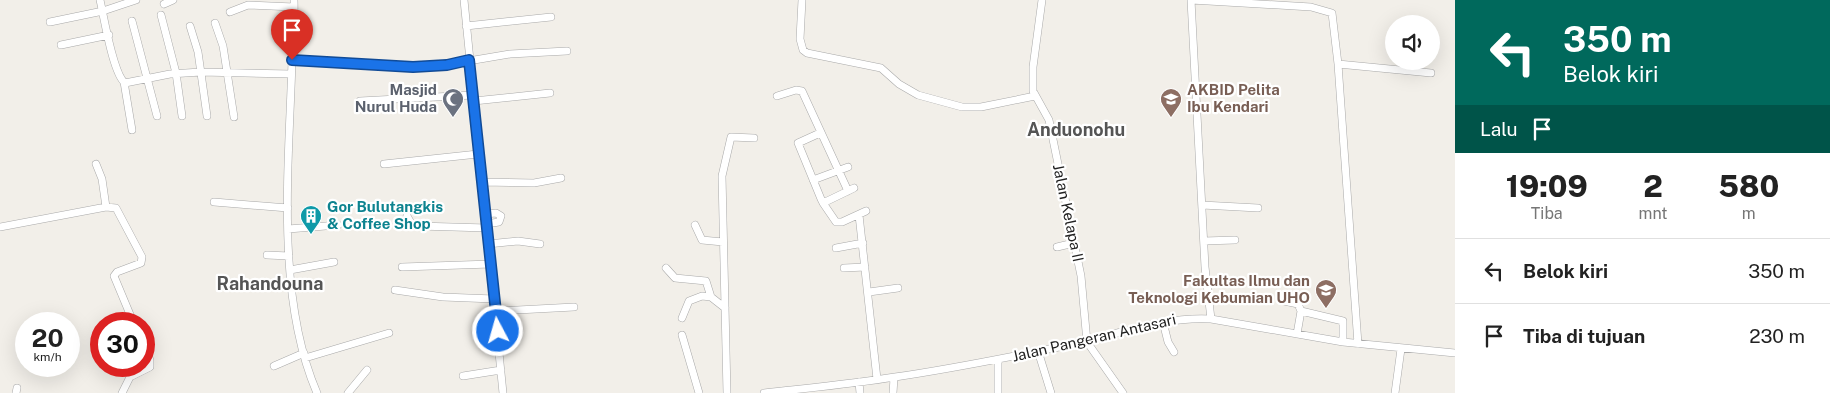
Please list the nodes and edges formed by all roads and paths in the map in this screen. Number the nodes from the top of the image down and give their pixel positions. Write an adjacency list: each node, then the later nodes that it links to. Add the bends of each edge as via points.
1 (100, 0): 10 (street)
2 (136, 0): 10 (street)
3 (173, 0): 8 (street)
4 (464, 0): 18 (street)
5 (802, 0): 34 (street, via 800,38 803,50 808,53 881,68 918,96 954,106 976,108)
6 (1042, 0): 34 (street, Jalan Kelapa II, via 1032,67)
7 (1191, 0): 24 (street, via 1330,11); 54 (street)
8 (164, 4)
9 (294, 4): 11 (street, via 248,5); 22 (street)
10 (103, 11): 15 (street); 19 (street)
11 (230, 12)
12 (161, 14): 28 (street)
13 (551, 17): 18 (street)
14 (132, 20): 30 (street)
15 (50, 22)
16 (215, 23): 26 (street)
17 (190, 26): 25 (street)
18 (466, 26): 23 (street)
19 (109, 35): 20 (street); 31 (street, via 120,79)
20 (61, 45)
21 (567, 51): 23 (street)
22 (292, 60): 23 (street, via 413,67); 29 (street)
23 (469, 60): 35 (street)
24 (1338, 64): 27 (street); 102 (street)
25 (201, 72): 26 (street); 28 (street); 39 (street)
26 (228, 72): 29 (street); 40 (street)
27 (1431, 73)
28 (176, 74): 30 (street); 38 (street)
29 (291, 74): 56 (street)
30 (147, 79): 31 (street); 37 (street)
31 (124, 82): 41 (street)
32 (550, 93): 35 (street)
33 (778, 96): 42 (street, via 801,90)
34 (1034, 96): 71 (street, Jalan Kelapa II, via 1049,120)
35 (473, 98): 36 (street); 44 (street)
36 (360, 101)
37 (157, 116)
38 (182, 116)
39 (207, 116)
40 (234, 117)
41 (132, 130)
42 (820, 132): 48 (street); 50 (street, via 798,144)
43 (754, 138): 67 (street, via 736,136 731,139 722,176)
44 (478, 154): 46 (street); 51 (street)
45 (96, 164): 55 (street)
46 (384, 164)
47 (848, 167): 48 (street)
48 (838, 171): 50 (street); 53 (street, via 851,190)
49 (561, 178): 51 (street, via 534,183)
50 (813, 180): 53 (street)
51 (482, 182): 58 (street)
52 (214, 202): 56 (street)
53 (823, 202): 68 (street, via 835,222 863,213)
54 (1202, 205): 57 (street); 66 (street)
55 (106, 207): 63 (street); 92 (street, via 112,206 119,211 142,257 141,263 114,276)
56 (288, 208): 64 (street)
57 (1258, 208)
58 (485, 214): 62 (street); 62 (street, via 501,216 499,222)
59 (407, 216): 62 (street, via 418,226)
60 (338, 225): 64 (street)
61 (695, 225): 67 (street, via 702,240)
62 (487, 226): 69 (street)
63 (0, 227)
64 (288, 229): 75 (street)
65 (1235, 240): 66 (street)
66 (1204, 241): 95 (street)
67 (723, 242): 90 (street)
68 (863, 243): 72 (street); 79 (street)
69 (488, 244): 70 (street, via 518,241); 77 (street)
70 (540, 244)
71 (1074, 244): 73 (street); 100 (street, Jalan Kelapa II, via 1081,276)
72 (836, 248)
73 (1057, 248)
74 (267, 255): 75 (street)
75 (289, 256): 82 (street)
76 (334, 262): 82 (street)
77 (491, 264): 78 (street); 87 (street)
78 (402, 267)
79 (866, 267): 81 (street); 85 (street)
80 (666, 268): 86 (street, via 675,278 706,281)
81 (844, 268)
82 (290, 270): 107 (street)
83 (898, 288): 85 (street)
84 (395, 290): 87 (street, via 442,297)
85 (869, 292): 115 (street)
86 (711, 297): 90 (street); 94 (street, via 702,296 689,301)
87 (494, 299): 91 (street)
88 (1284, 301): 93 (street, via 1298,304)
89 (574, 306): 91 (street)
90 (725, 308): 122 (street)
91 (496, 311): 111 (street)
92 (129, 312)
93 (1301, 312): 98 (street); 101 (street, via 1343,321)
94 (682, 318)
95 (1211, 319): 96 (street, Jalan Pangeran Antasari, via 1186,318); 98 (street, Jalan Pangeran Antasari)
96 (1163, 322): 100 (street, Jalan Pangeran Antasari); 105 (street)
97 (389, 333): 107 (street)
98 (1297, 334): 101 (street, Jalan Pangeran Antasari)
99 (682, 335): 121 (street)
100 (1087, 342): 104 (street, Jalan Pangeran Antasari); 128 (street)
101 (1343, 342): 102 (street, Jalan Pangeran Antasari)
102 (1358, 344): 103 (street, Jalan Pangeran Antasari)
103 (1401, 349): 106 (street, Jalan Pangeran Antasari); 129 (street)
104 (1038, 352): 108 (street, Jalan Pangeran Antasari); 127 (street)
105 (1174, 352)
106 (1455, 353)
107 (304, 355): 109 (street); 118 (street)
108 (998, 360): 114 (street, Jalan Pangeran Antasari); 126 (street)
109 (274, 366)
110 (368, 370): 119 (street)
111 (501, 370): 112 (street); 120 (street)
112 (463, 376)
113 (130, 377): 117 (street)
114 (894, 378): 115 (street, Jalan Pangeran Antasari); 125 (street)
115 (877, 380): 116 (street, Jalan Pangeran Antasari)
116 (859, 382): 123 (street, Jalan Pangeran Antasari); 124 (street)
117 (122, 393)
118 (317, 393)
119 (348, 393)
120 (502, 393)
121 (699, 393)
122 (726, 393)
123 (764, 393)
124 (860, 393)
125 (893, 393)
126 (998, 393)
127 (1051, 393)
128 (1123, 393)
129 (1395, 393)

